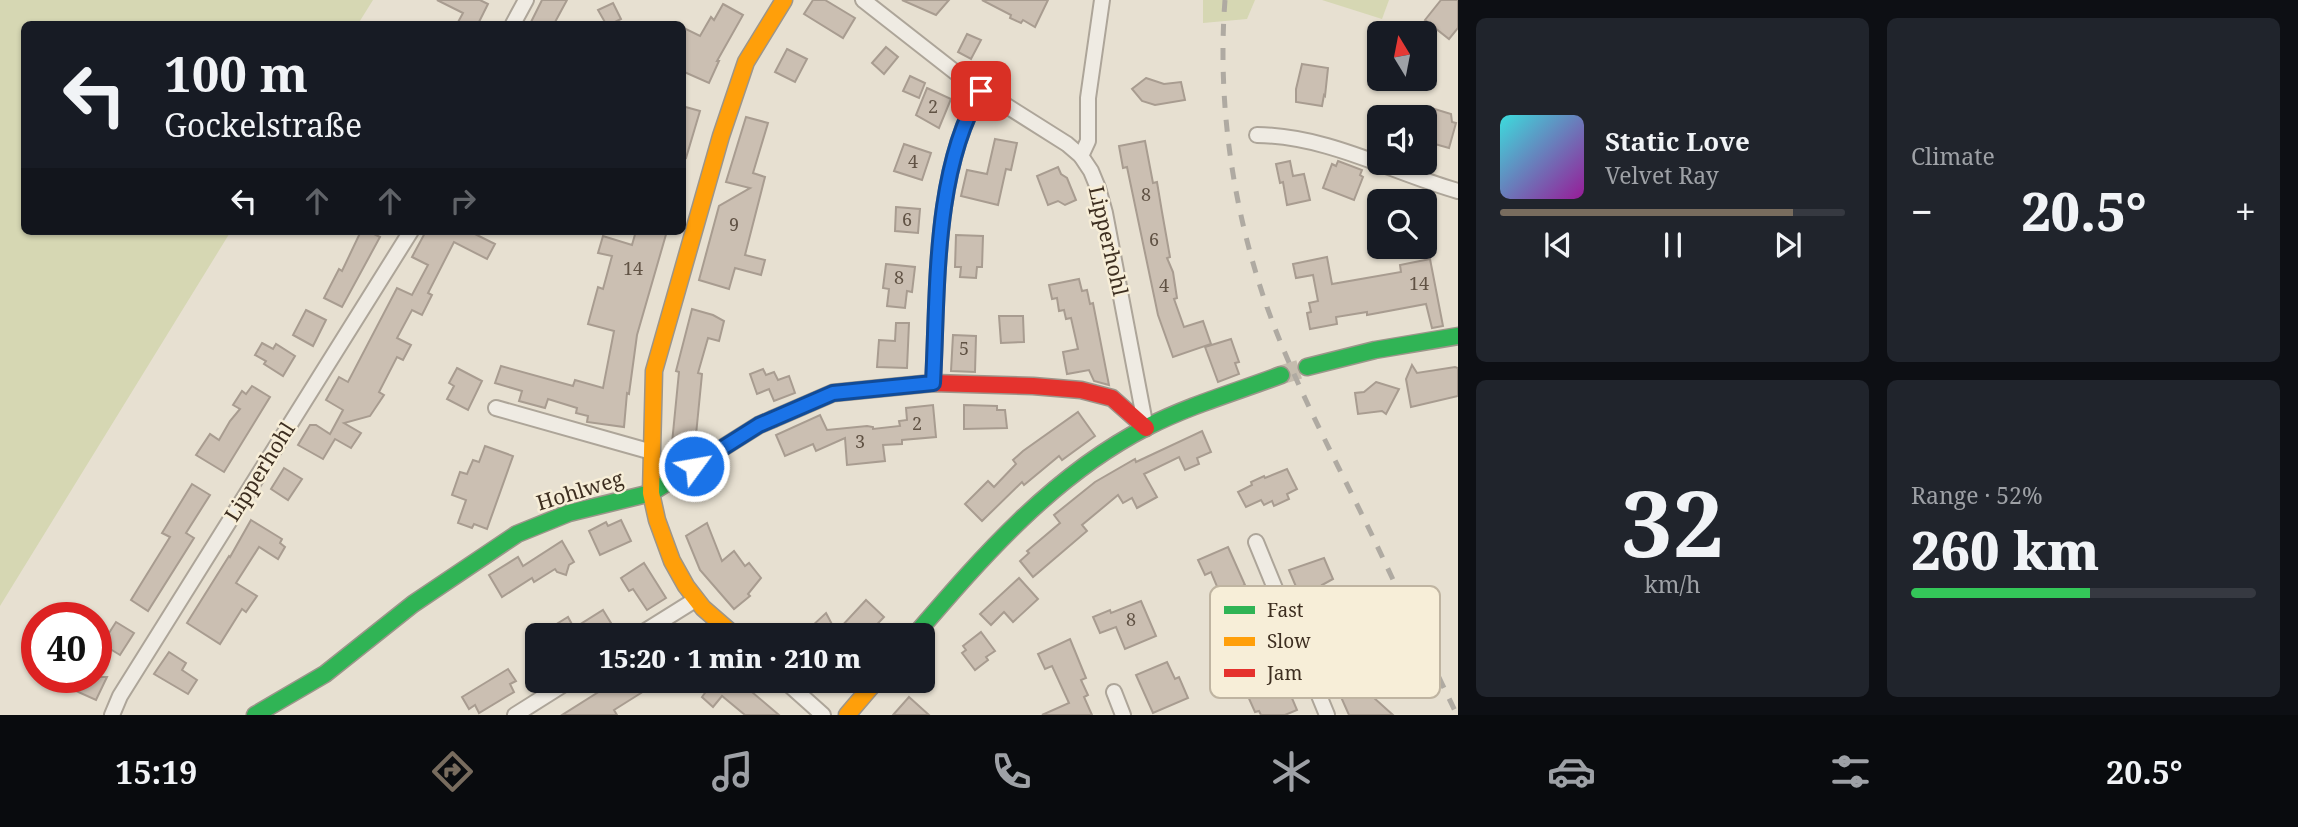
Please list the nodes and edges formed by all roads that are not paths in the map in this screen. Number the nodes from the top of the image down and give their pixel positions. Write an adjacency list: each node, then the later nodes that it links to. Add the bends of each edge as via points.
1 (526, 0): 5 (street)
2 (785, 0): 17 (street, via 746,62 718,149 654,371)
3 (863, 0): 6 (street, Lipperhohl)
4 (1102, 0): 8 (street, via 1088,98 1087,141)
5 (515, 21)
6 (981, 91): 8 (street, Lipperhohl); 14 (street, via 952,159 944,208)
7 (1257, 135): 9 (street, via 1284,135 1344,150)
8 (1081, 156): 16 (street, Lipperhohl, via 1105,213)
9 (1458, 191)
10 (408, 235): 30 (street, Lipperhohl, via 127,684)
11 (1458, 336): 12 (street)
12 (1307, 367)
13 (1281, 375): 16 (street)
14 (933, 383): 16 (street, Hohlweg, via 1081,390 1112,398); 18 (street, Hohlweg, via 833,393 759,425)
15 (496, 408): 17 (street)
16 (1146, 428): 24 (street, via 1073,474 1030,510)
17 (652, 452): 18 (street)
18 (651, 493): 21 (street, via 665,547); 31 (street, Hohlweg, via 569,513 517,534 413,604 325,674)
19 (1256, 542): 20 (street)
20 (1274, 586)
21 (695, 600): 22 (street); 23 (street)
22 (658, 623)
23 (721, 623)
24 (925, 623)
25 (1114, 692): 35 (street)
26 (550, 693): 32 (street)
27 (798, 693): 33 (street)
28 (865, 693): 34 (street)
29 (1320, 698): 36 (street)
30 (112, 715)
31 (255, 715)
32 (515, 715)
33 (823, 715)
34 (846, 715)
35 (1123, 715)
36 (1327, 715)

